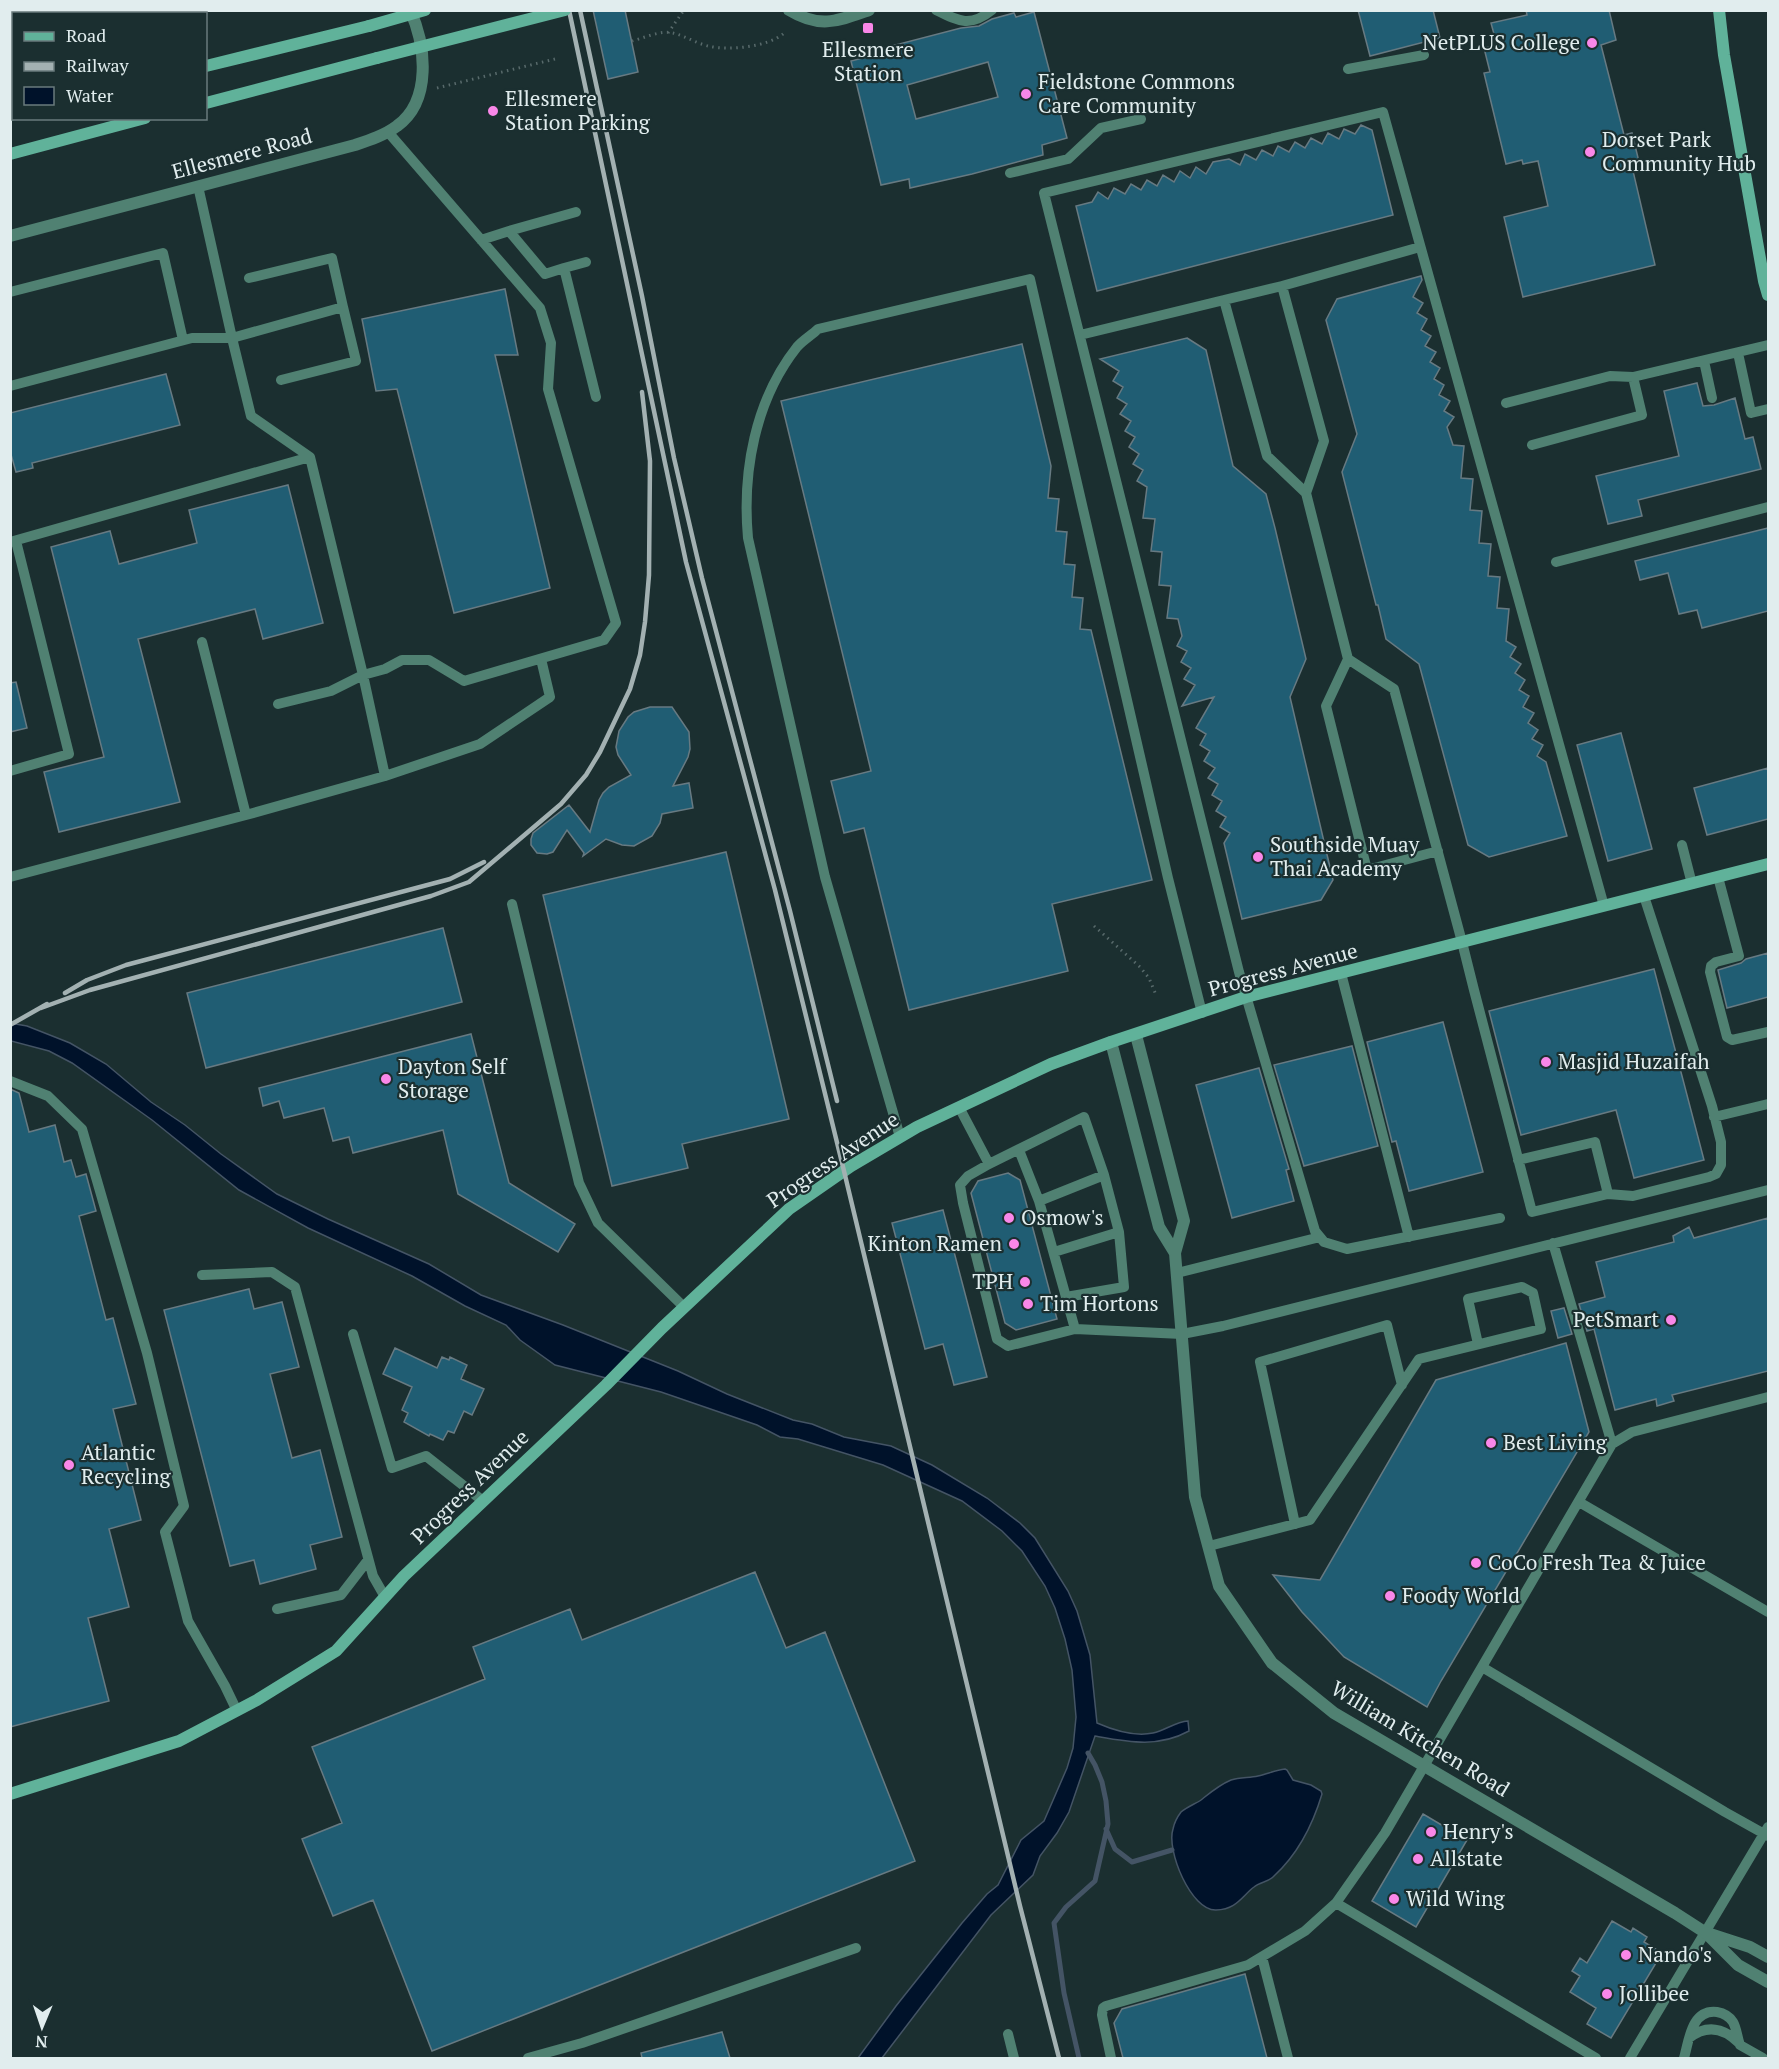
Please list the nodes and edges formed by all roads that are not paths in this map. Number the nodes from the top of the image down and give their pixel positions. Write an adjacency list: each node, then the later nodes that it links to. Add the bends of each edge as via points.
1 (410, 10): 15 (street, Ellesmere Road, via 422,56 421,88 412,110)
2 (424, 10): 10 (main road, bridge)
3 (565, 10): 12 (main road, bridge)
4 (789, 10): 5 (street, via 823,23)
5 (869, 10)
6 (936, 10): 7 (lane, via 961,22 983,18)
7 (992, 10)
8 (1719, 10): 29 (main road)
9 (1424, 55): 11 (lane)
10 (207, 66)
11 (1348, 69)
12 (207, 103)
13 (1141, 119): 17 (lane, via 1101,128 1068,159)
14 (138, 120): 16 (main road)
15 (388, 132): 18 (street, Ellesmere Road, via 355,145); 22 (lane)
16 (10, 154)
17 (1010, 173)
18 (198, 186): 21 (street, Ellesmere Road); 33 (lane)
19 (576, 212): 20 (lane)
20 (509, 231): 22 (lane); 25 (lane, via 545,274)
21 (10, 236)
22 (481, 240): 52 (lane, via 540,308 551,343 548,389 616,623 604,640)
23 (1420, 247): 27 (lane); 32 (lane, via 1383,112 1044,193); 67 (lane)
24 (586, 262): 25 (lane)
25 (564, 268): 41 (lane)
26 (249, 278): 31 (lane, via 332,258)
27 (1282, 286): 30 (lane); 47 (lane, via 1324,441)
28 (10, 292): 34 (lane, via 163,253)
29 (1768, 295)
30 (1224, 300): 32 (lane); 47 (lane, via 1267,456)
31 (343, 308): 33 (lane); 39 (lane, via 356,361)
32 (1080, 335): 70 (lane)
33 (232, 338): 34 (lane); 46 (lane, via 251,416)
34 (183, 340): 40 (lane)
35 (1768, 345): 36 (lane)
36 (1738, 353): 37 (lane); 44 (lane, via 1752,413)
37 (1704, 361): 38 (lane); 42 (lane)
38 (1633, 377): 43 (lane, via 1610,376); 45 (lane, via 1642,415)
39 (281, 380)
40 (10, 386)
41 (596, 397)
42 (1712, 398)
43 (1506, 403)
44 (1768, 409)
45 (1532, 445)
46 (310, 457): 49 (lane); 54 (lane)
47 (1306, 493): 53 (lane)
48 (1768, 507): 50 (lane)
49 (13, 541): 56 (lane, via 69,754)
50 (1556, 562)
51 (202, 642): 58 (lane)
52 (541, 659): 54 (lane, via 464,681 429,660 402,660); 57 (lane, via 550,697 480,744)
53 (1348, 659): 60 (lane, via 1394,689); 60 (lane, via 1326,706 1367,870)
54 (363, 675): 55 (lane, via 332,691); 57 (lane)
55 (278, 704)
56 (10, 771)
57 (385, 776): 58 (lane)
58 (246, 816): 62 (lane)
59 (1682, 846): 64 (lane)
60 (1438, 851): 68 (lane)
61 (1768, 864): 63 (main road, Progress Avenue)
62 (10, 877)
63 (1718, 877): 64 (main road, Progress Avenue); 72 (lane, via 1739,956 1716,962 1710,972 1727,1037 1732,1040)
64 (1692, 884): 65 (main road, Progress Avenue)
65 (1644, 896): 67 (main road, Progress Avenue); 78 (lane)
66 (512, 904): 97 (lane, via 579,1183 598,1223)
67 (1604, 906): 68 (main road, Progress Avenue)
68 (1462, 942): 69 (main road, Progress Avenue); 81 (lane)
69 (1341, 973): 70 (main road, Progress Avenue); 90 (lane)
70 (1246, 997): 71 (main road, Progress Avenue); 89 (lane, via 1315,1231)
71 (1202, 1013): 73 (main road, Progress Avenue); 79 (lane, via 1030,279 818,329 798,345 769,398 754,438 745,510 748,538 825,877)
72 (1768, 1032)
73 (1136, 1035): 74 (main road, Progress Avenue); 93 (street, William Kitchen Road, via 1184,1221)
74 (1111, 1042): 77 (main road, Progress Avenue, via 1051,1064); 93 (street, William Kitchen Road, via 1159,1227)
75 (10, 1081): 114 (lane, via 48,1096 82,1129 147,1353 184,1506 165,1532 188,1621)
76 (1768, 1104): 78 (lane)
77 (959, 1107): 79 (main road, Progress Avenue); 82 (lane)
78 (1714, 1117): 85 (lane, via 1721,1142 1721,1165 1716,1174 1633,1196)
79 (900, 1137): 97 (main road, Progress Avenue, via 789,1209)
80 (1019, 1150): 82 (lane); 83 (lane, via 1084,1116); 86 (lane)
81 (1518, 1160): 85 (lane, via 1532,1212); 85 (lane, via 1595,1142)
82 (989, 1164): 98 (lane, via 960,1185 997,1339 1008,1346)
83 (1104, 1175): 86 (lane); 88 (lane)
84 (1768, 1190): 91 (lane)
85 (1608, 1194)
86 (1039, 1201): 92 (lane)
87 (1500, 1218): 90 (lane)
88 (1119, 1232): 92 (lane); 96 (lane, via 1124,1287)
89 (1320, 1237): 90 (lane, via 1347,1249); 94 (lane)
90 (1409, 1238)
91 (1553, 1243): 100 (lane); 104 (lane)
92 (1054, 1252): 96 (lane)
93 (1175, 1253): 94 (street, William Kitchen Road)
94 (1177, 1273): 100 (street, William Kitchen Road)
95 (202, 1275): 109 (lane, via 272,1272 295,1287)
96 (1066, 1297): 98 (lane)
97 (684, 1307): 105 (main road, Progress Avenue)
98 (1075, 1329): 100 (lane)
99 (353, 1334): 105 (lane, via 392,1468 426,1456)
100 (1182, 1334): 108 (street, William Kitchen Road, via 1196,1497)
101 (1478, 1344): 101 (lane, via 1541,1329 1533,1293 1522,1287 1468,1299); 102 (lane, via 1419,1359)
102 (1402, 1384): 107 (lane, via 1310,1520); 107 (lane, via 1387,1325 1260,1362)
103 (1768, 1397): 104 (lane, via 1626,1434)
104 (1612, 1444): 106 (lane)
105 (483, 1501): 110 (main road, Progress Avenue)
106 (1579, 1502): 112 (lane); 113 (lane)
107 (1295, 1524): 108 (lane)
108 (1209, 1546): 115 (street, William Kitchen Road, via 1219,1586 1272,1663 1334,1713)
109 (368, 1560): 110 (lane); 111 (lane, via 341,1595)
110 (385, 1597): 114 (main road, Progress Avenue, via 336,1651)
111 (277, 1609)
112 (1768, 1612)
113 (1482, 1666): 115 (lane); 117 (lane, via 1725,1812)
114 (237, 1711): 116 (main road, Progress Avenue, via 179,1741)
115 (1424, 1766): 118 (lane, via 1385,1833); 119 (street, William Kitchen Road)
116 (10, 1794)
117 (1767, 1832): 119 (lane)
118 (1336, 1903): 121 (lane, via 1305,1931); 131 (lane)
119 (1706, 1933): 122 (street, William Kitchen Road); 123 (street, William Kitchen Road, via 1738,1965); 132 (lane)
120 (856, 1948): 127 (lane)
121 (1262, 1957): 129 (lane, via 1248,1965 1103,2008); 130 (lane)
122 (1768, 1957)
123 (1768, 1982)
124 (1008, 2034): 128 (lane)
125 (1689, 2038): 126 (lane, via 1706,2029 1717,2029); 126 (lane, via 1692,2026 1701,2016 1716,2012 1731,2019); 133 (lane)
126 (1740, 2044): 134 (lane)
127 (528, 2058)
128 (1014, 2058)
129 (1111, 2058)
130 (1288, 2058)
131 (1596, 2058)
132 (1630, 2058)
133 (1684, 2058)
134 (1762, 2058)

